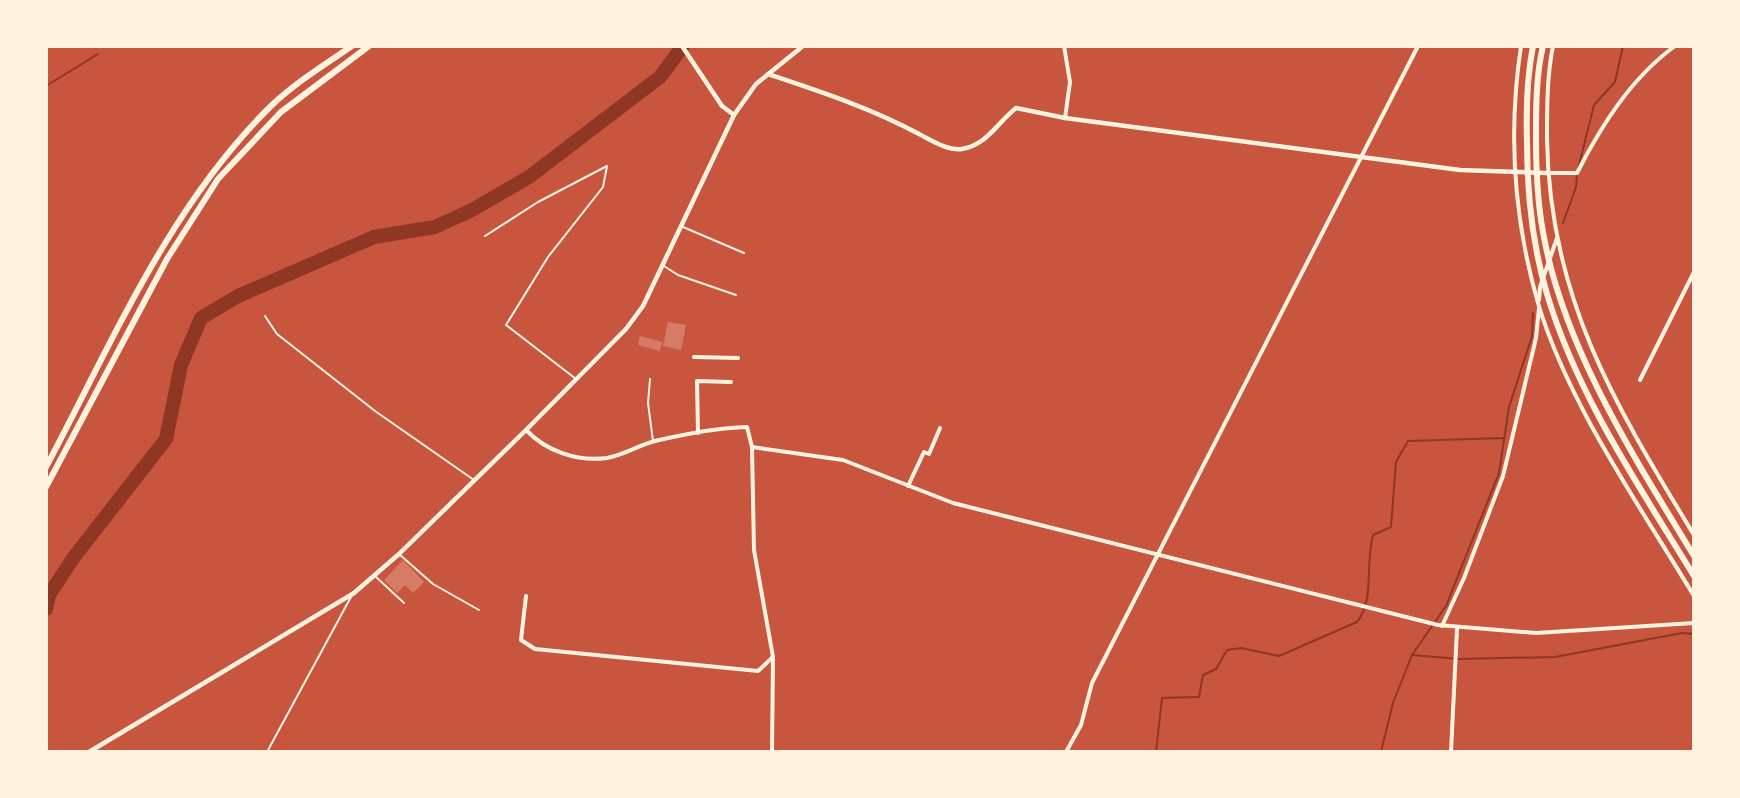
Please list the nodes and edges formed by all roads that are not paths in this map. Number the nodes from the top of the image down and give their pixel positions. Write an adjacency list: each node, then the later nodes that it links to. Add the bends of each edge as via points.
1 (352, 46): 13 (main road)
2 (369, 46): 14 (main road)
3 (803, 46): 12 (street)
4 (1064, 46): 16 (street, via 1070,82)
5 (1418, 46): 19 (street)
6 (1521, 46): 21 (street)
7 (1533, 46): 51 (main road, via 1526,112 1527,185 1547,295 1597,410)
8 (1543, 46): 49 (main road, via 1536,111 1536,184 1543,234 1557,288 1630,452)
9 (1554, 46): 20 (street, via 1547,110)
10 (1675, 46): 20 (street, via 1651,67 1601,126 1577,173)
11 (684, 49): 15 (street, via 722,106)
12 (768, 74): 15 (street); 16 (street, via 855,104 959,149 982,143 999,121 1016,108)
13 (273, 104): 14 (main road); 17 (main road)
14 (280, 112): 18 (main road)
15 (734, 115): 22 (street)
16 (1065, 118): 19 (street)
17 (246, 132): 18 (main road); 42 (main road, via 209,177 161,251)
18 (253, 139): 45 (main road, via 218,179 172,250)
19 (1361, 156): 21 (street); 48 (street)
20 (1547, 173): 21 (street); 24 (street)
21 (1515, 174): 29 (street, via 1522,239)
22 (683, 227): 25 (lane); 26 (street)
23 (485, 236): 33 (lane, via 538,202 607,166 603,187 548,257 506,325)
24 (1557, 238): 29 (street, via 1540,287); 46 (street, via 1568,290 1616,404)
25 (744, 253)
26 (663, 266): 28 (lane); 33 (street, via 643,306 626,329)
27 (1694, 272): 35 (street)
28 (736, 295)
29 (1539, 305): 54 (street, via 1587,416); 58 (street, via 1536,338 1503,476 1464,578)
30 (265, 316): 43 (lane, via 277,334 375,411)
31 (694, 357): 32 (street)
32 (738, 358)
33 (576, 379): 38 (street)
34 (650, 379): 40 (lane, via 648,403)
35 (1640, 380)
36 (731, 382): 39 (street, via 697,381)
37 (940, 428): 44 (street)
38 (526, 430): 40 (street, via 553,451 606,458); 43 (street)
39 (698, 433): 40 (street); 41 (street, via 747,428)
40 (653, 441)
41 (752, 447): 44 (street, via 843,460); 60 (street, via 754,550)
42 (46, 467)
43 (475, 480): 47 (street)
44 (908, 486): 48 (street, via 953,503)
45 (46, 487)
46 (1694, 535)
47 (399, 554): 50 (street); 56 (lane, via 433,585)
48 (1157, 555): 58 (street); 64 (street, via 1092,683 1081,725)
49 (1694, 556)
50 (374, 576): 52 (street); 55 (lane)
51 (1694, 576)
52 (354, 593): 61 (street); 62 (lane)
53 (526, 596): 60 (street, via 521,640 535,649 759,671)
54 (1694, 596)
55 (404, 603)
56 (479, 610)
57 (1694, 623): 59 (street, via 1536,633)
58 (1440, 626): 59 (street)
59 (1457, 628): 65 (street)
60 (773, 657): 63 (street)
61 (89, 752)
62 (267, 752)
63 (772, 752)
64 (1066, 752)
65 (1450, 752)

